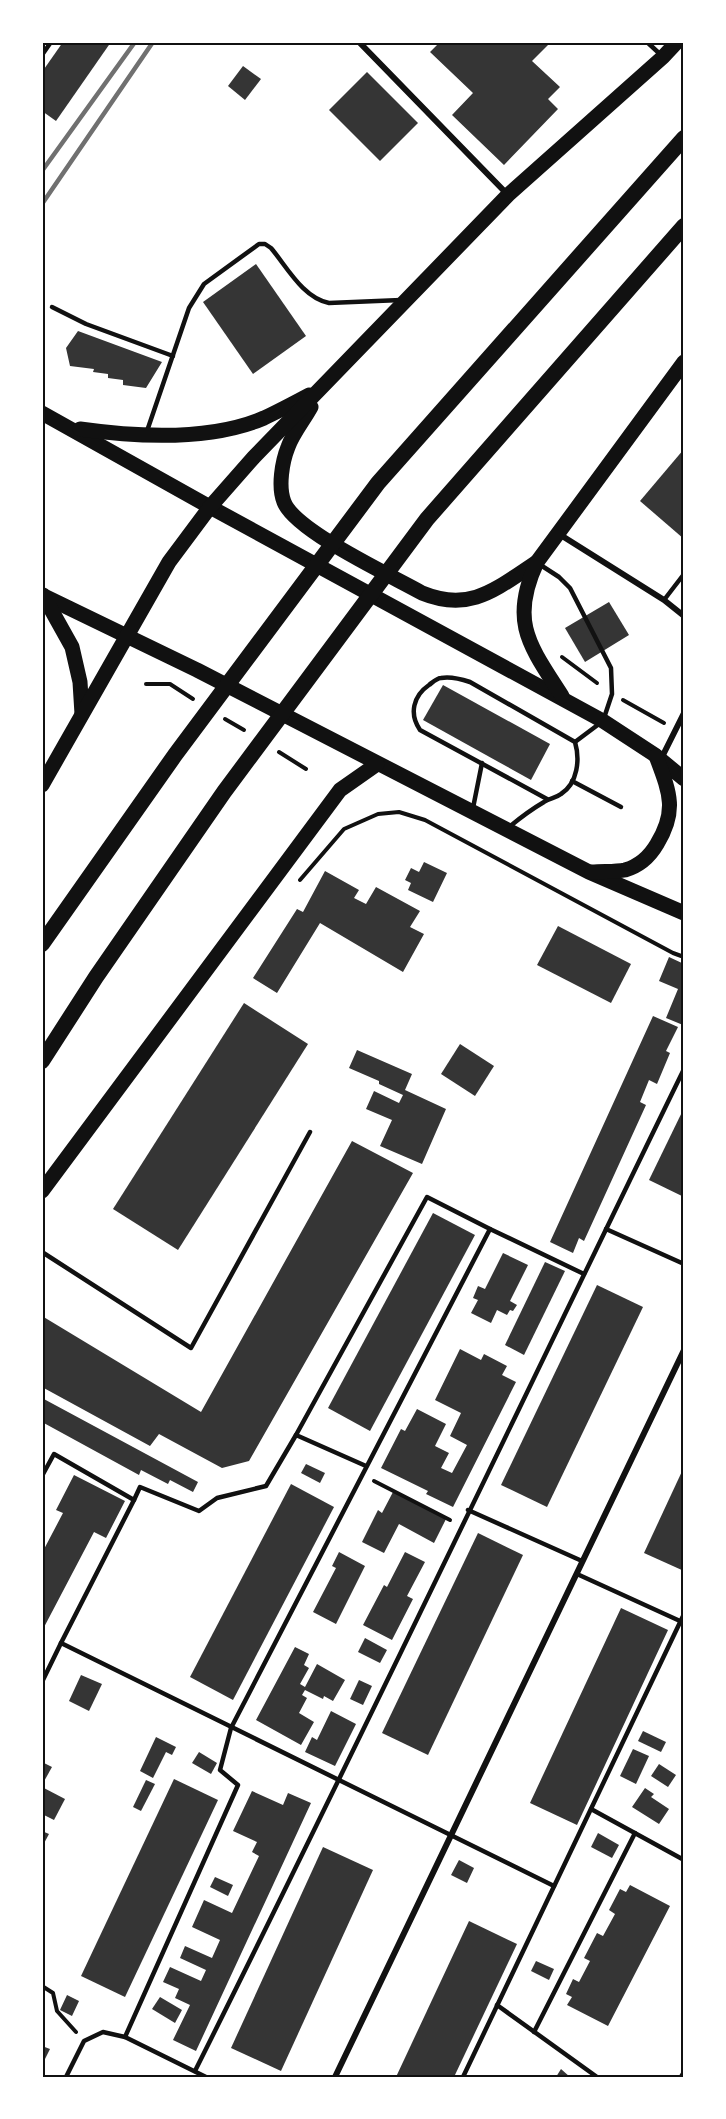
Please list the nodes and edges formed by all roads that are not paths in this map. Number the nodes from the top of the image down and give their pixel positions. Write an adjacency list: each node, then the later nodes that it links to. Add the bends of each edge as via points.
1 (51, 42): 5 (lane)
2 (359, 42): 8 (street)
3 (647, 42): 6 (lane)
4 (677, 42): 6 (main road)
5 (42, 55)
6 (663, 57): 8 (main road)
7 (684, 138): 43 (highway, via 378,483 176,755)
8 (508, 195): 10 (main road)
9 (684, 226): 44 (highway, via 427,519 224,792)
10 (407, 300): 12 (lane, via 318,301 271,248 259,244 204,284 189,308); 14 (main road)
11 (52, 306): 12 (lane, via 86,324)
12 (173, 356): 17 (lane)
13 (684, 362): 19 (main road)
14 (322, 388): 17 (main road, via 262,419 220,431); 18 (main road); 20 (main road, via 288,447 283,468 284,502 301,524 422,593 444,600 485,595)
15 (42, 413): 16 (main road)
16 (70, 427): 17 (main road); 18 (main road)
17 (146, 434)
18 (210, 507): 25 (main road, via 169,562); 26 (main road)
19 (558, 534): 20 (main road); 23 (street)
20 (537, 562): 26 (main road, via 527,582 525,625 531,647); 29 (lane, via 570,588 611,668 612,694)
21 (684, 574): 23 (lane)
22 (42, 595): 25 (main road); 28 (main road, via 75,655)
23 (664, 600): 24 (street)
24 (684, 616)
25 (127, 635): 28 (main road); 32 (main road)
26 (564, 699): 29 (main road)
27 (684, 713): 31 (street)
28 (82, 714): 36 (main road)
29 (603, 721): 30 (lane); 31 (main road)
30 (575, 741): 33 (lane, via 470,682 439,678 420,691 413,708 414,721 420,730); 35 (lane, via 577,770)
31 (658, 757): 34 (main road); 41 (main road, via 670,808 659,840 640,863 625,870)
32 (377, 764): 39 (main road); 47 (main road, via 340,790)
33 (482, 764): 37 (lane); 39 (lane)
34 (684, 779)
35 (572, 781): 37 (lane, via 564,792); 38 (lane)
36 (42, 785)
37 (547, 799): 40 (lane)
38 (621, 807)
39 (472, 813): 40 (main road)
40 (505, 829): 41 (main road)
41 (590, 872): 42 (main road)
42 (684, 913)
43 (42, 944)
44 (42, 1061)
45 (684, 1069): 49 (lane)
46 (310, 1132): 50 (lane, via 191,1347)
47 (42, 1191)
48 (490, 1229): 52 (lane); 54 (lane, via 426,1197); 55 (lane)
49 (606, 1229): 51 (lane); 52 (lane)
50 (42, 1252)
51 (684, 1264)
52 (584, 1274): 58 (lane)
53 (684, 1350): 59 (street)
54 (296, 1435): 55 (lane); 57 (lane, via 266,1486 217,1498 199,1511 140,1487)
55 (366, 1466): 65 (lane)
56 (42, 1476): 57 (lane, via 54,1454)
57 (134, 1500): 63 (lane)
58 (468, 1510): 59 (lane); 66 (lane)
59 (582, 1561): 60 (street)
60 (576, 1574): 62 (lane); 69 (street)
61 (684, 1614): 62 (lane)
62 (680, 1622): 67 (lane)
63 (61, 1643): 64 (lane); 65 (lane)
64 (42, 1682)
65 (231, 1728): 66 (lane); 74 (lane, via 220,1770 238,1785)
66 (340, 1781): 69 (lane); 75 (lane)
67 (591, 1809): 68 (lane); 71 (lane)
68 (635, 1833): 70 (lane); 73 (lane)
69 (451, 1836): 71 (lane); 79 (street)
70 (684, 1860)
71 (554, 1886): 72 (lane)
72 (497, 2005): 73 (lane); 80 (lane)
73 (534, 2031): 81 (lane)
74 (125, 2037): 75 (lane); 77 (lane, via 103,2032 84,2041)
75 (195, 2071): 78 (lane)
76 (684, 2072): 82 (lane)
77 (66, 2077)
78 (206, 2077)
79 (335, 2077)
80 (463, 2077)
81 (597, 2077)
82 (681, 2077)

